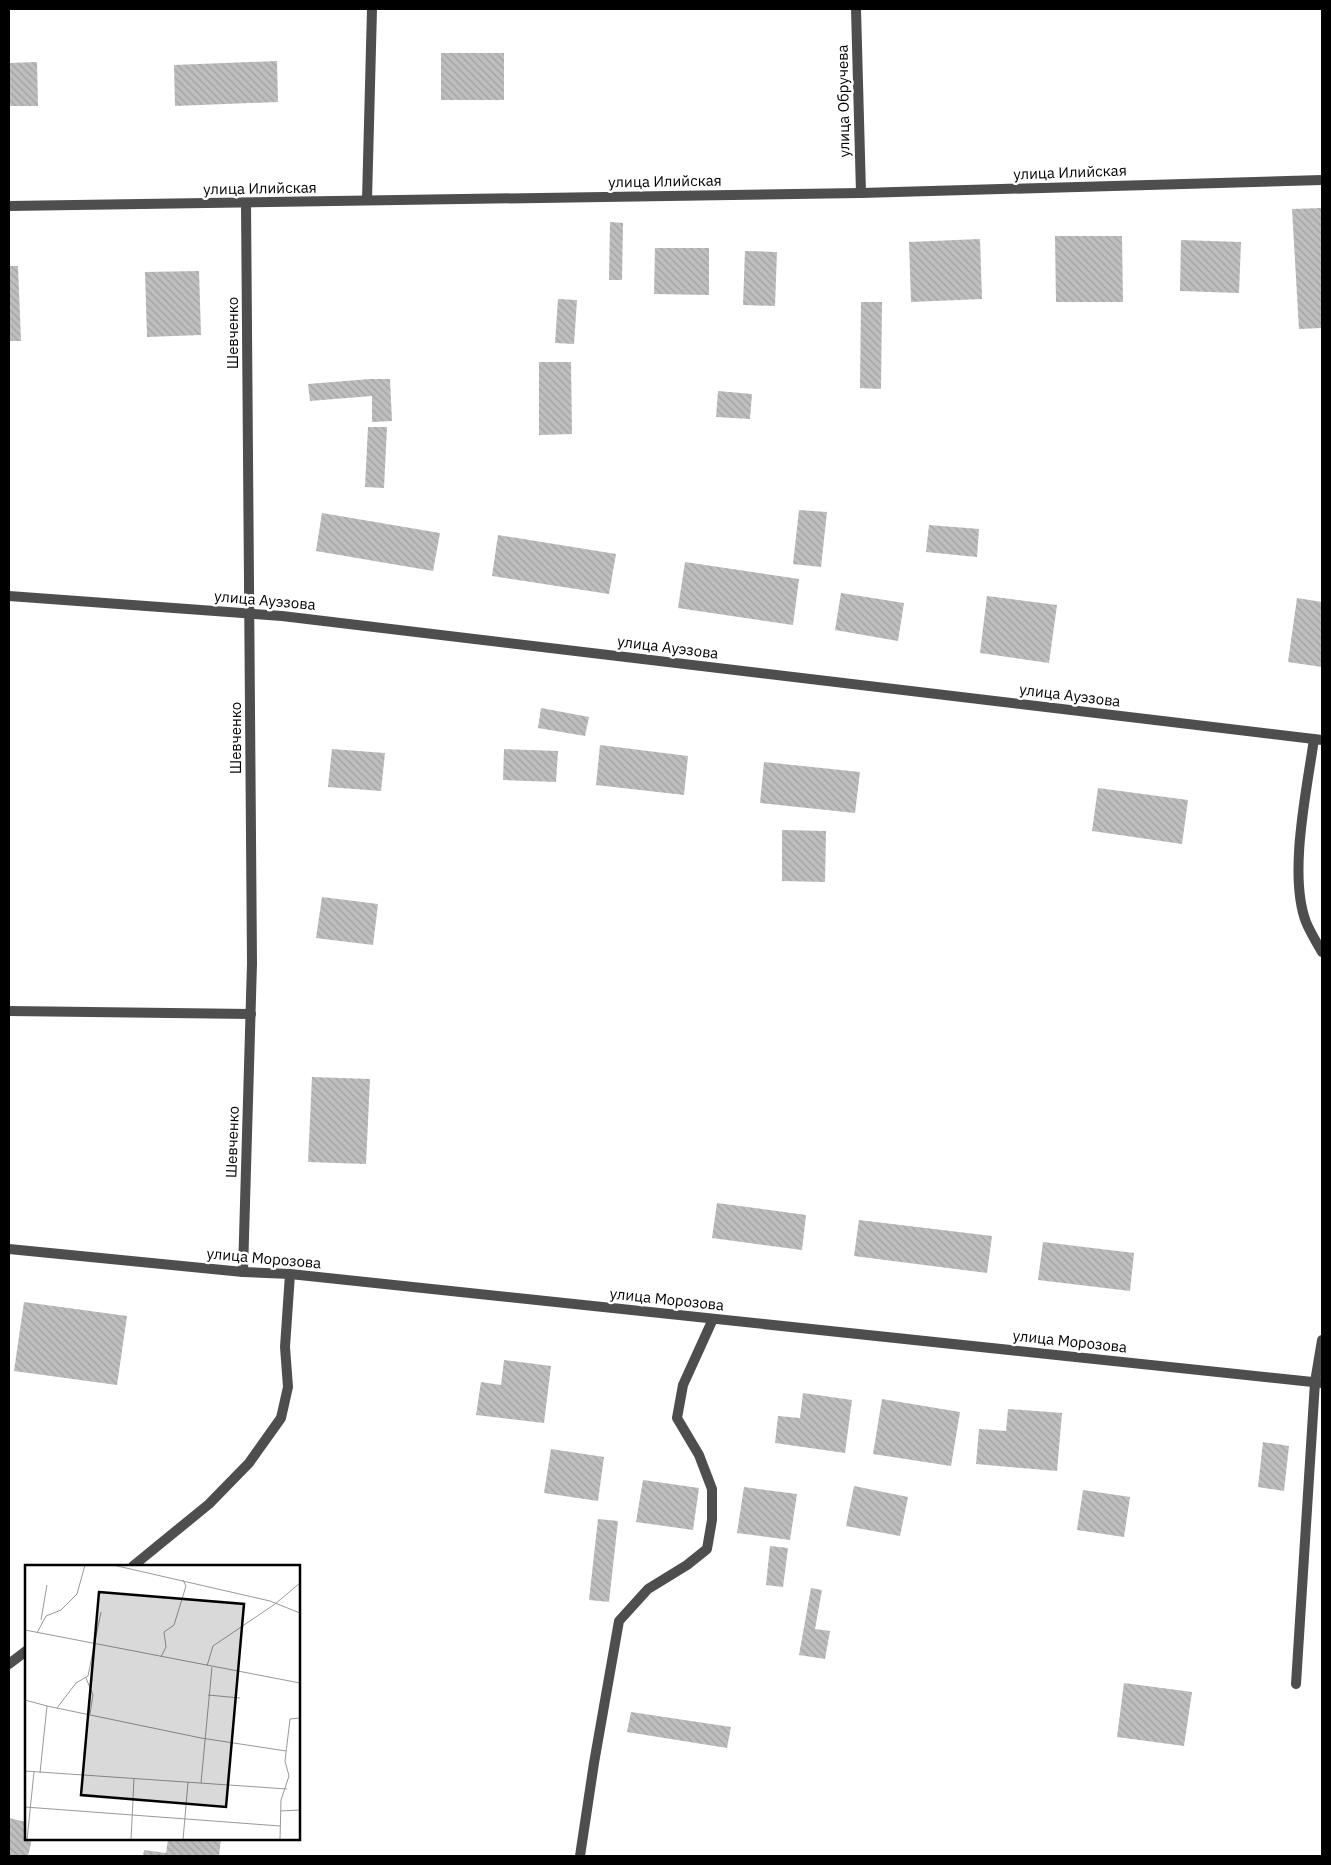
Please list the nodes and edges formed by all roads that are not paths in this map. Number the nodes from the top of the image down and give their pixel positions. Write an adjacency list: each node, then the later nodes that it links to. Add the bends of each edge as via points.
1 (372, 9): 5 (street)
2 (856, 9): 4 (street, улица Обручева)
3 (1322, 180): 4 (street, улица Илийская)
4 (861, 192): 5 (street, улица Илийская)
5 (367, 200): 6 (street, улица Илийская)
6 (246, 203): 7 (street, улица Илийская); 9 (street, Шевченко)
7 (9, 206)
8 (9, 596): 9 (street, улица Ауэзова)
9 (249, 613): 10 (street, улица Ауэзова); 13 (street, Шевченко)
10 (1318, 740): 11 (street, via 1301,831 1298,884 1305,922)
11 (1322, 952)
12 (9, 1011): 13 (street)
13 (251, 1014): 15 (street, Шевченко)
14 (9, 1249): 15 (street, улица Морозова)
15 (243, 1272): 16 (street, улица Морозова)
16 (290, 1274): 17 (street, улица Морозова); 20 (street, via 285,1347 288,1387 282,1418 249,1463 209,1504)
17 (713, 1319): 19 (street, улица Морозова); 24 (street, via 683,1385 677,1418 699,1455 712,1489 712,1520 707,1549 648,1589 619,1621)
18 (1322, 1340): 19 (street)
19 (1319, 1383): 23 (street)
20 (134, 1565)
21 (25, 1652): 22 (street)
22 (9, 1664)
23 (1296, 1684)
24 (580, 1856)

